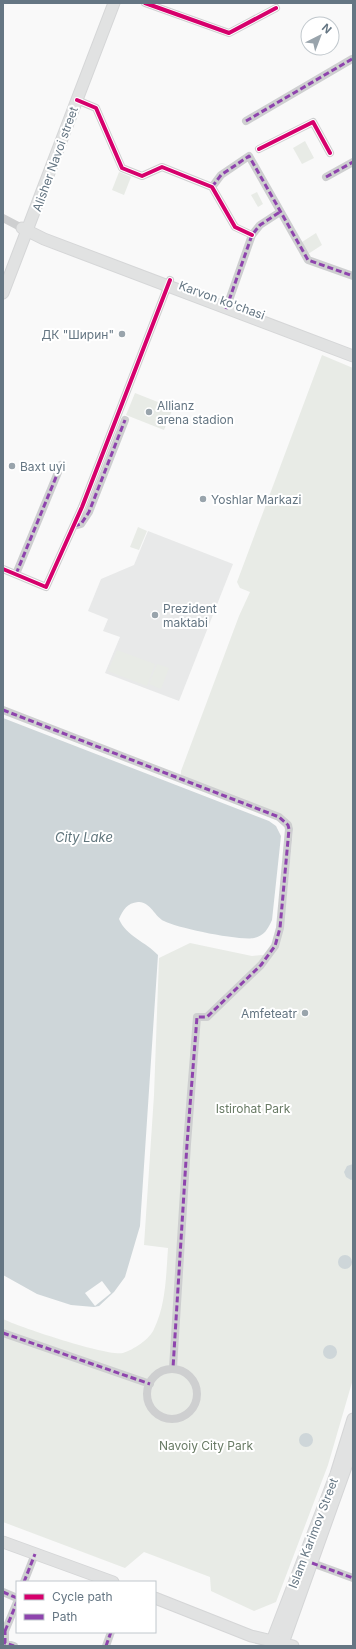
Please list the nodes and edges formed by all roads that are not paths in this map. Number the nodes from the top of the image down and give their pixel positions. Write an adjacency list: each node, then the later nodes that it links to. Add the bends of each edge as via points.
1 (108, 3): 15 (main road, Alisher Navoi street)
2 (114, 3): 6 (main road, Alisher Navoi street)
3 (145, 3): 4 (street, via 228,33)
4 (276, 8)
5 (350, 57): 7 (street)
6 (77, 100): 12 (street, via 96,108 122,168 142,176 162,167); 15 (main road, Alisher Navoi street)
7 (246, 121)
8 (259, 149): 9 (street, via 313,122)
9 (330, 153)
10 (353, 162): 11 (street)
11 (326, 177)
12 (212, 187): 13 (street, via 221,175 248,156); 16 (street, via 236,227)
13 (280, 212): 16 (street, via 260,225); 17 (street, via 308,260)
14 (3, 218): 15 (street)
15 (24, 226): 18 (main road, Alisher Navoi street); 19 (main road, Karvon ko'chasi); 20 (main road, Alisher Navoi street)
16 (252, 235): 21 (street)
17 (353, 276)
18 (3, 278)
19 (168, 283): 21 (main road, Karvon ko'chasi); 26 (street)
20 (3, 293)
21 (228, 306): 22 (main road, Karvon ko'chasi); 23 (main road)
22 (353, 349)
23 (353, 356)
24 (125, 420): 26 (street, via 89,512 81,524)
25 (61, 465): 28 (street)
26 (74, 526): 28 (street, via 46,587)
27 (3, 569): 28 (street)
28 (16, 574)
29 (3, 710): 31 (street, via 279,818 288,825 280,928 275,946 261,965 207,1017 196,1017 186,1144)
30 (3, 1333): 32 (street)
31 (174, 1368): 32 (street, via 159,1373); 32 (street, via 188,1374 194,1381 196,1401 190,1411 174,1419 158,1414 149,1401)
32 (150, 1384)
33 (353, 1419): 51 (main road, Islam Karimov Street)
34 (353, 1447): 38 (main road, Islam Karimov Street)
35 (3, 1542): 37 (main road)
36 (3, 1549): 37 (main road)
37 (34, 1557): 40 (street); 41 (main road); 42 (main road)
38 (312, 1563): 39 (street); 51 (main road, Islam Karimov Street)
39 (353, 1578)
40 (24, 1581)
41 (92, 1581)
42 (110, 1581)
43 (3, 1592): 44 (street)
44 (16, 1598)
45 (156, 1598): 51 (main road, via 251,1636)
46 (16, 1604): 48 (street)
47 (156, 1604): 54 (main road)
48 (4, 1631): 50 (street)
49 (111, 1633): 53 (street)
50 (4, 1644): 52 (street)
51 (280, 1644)
52 (14, 1646)
53 (106, 1646)
54 (262, 1646)

